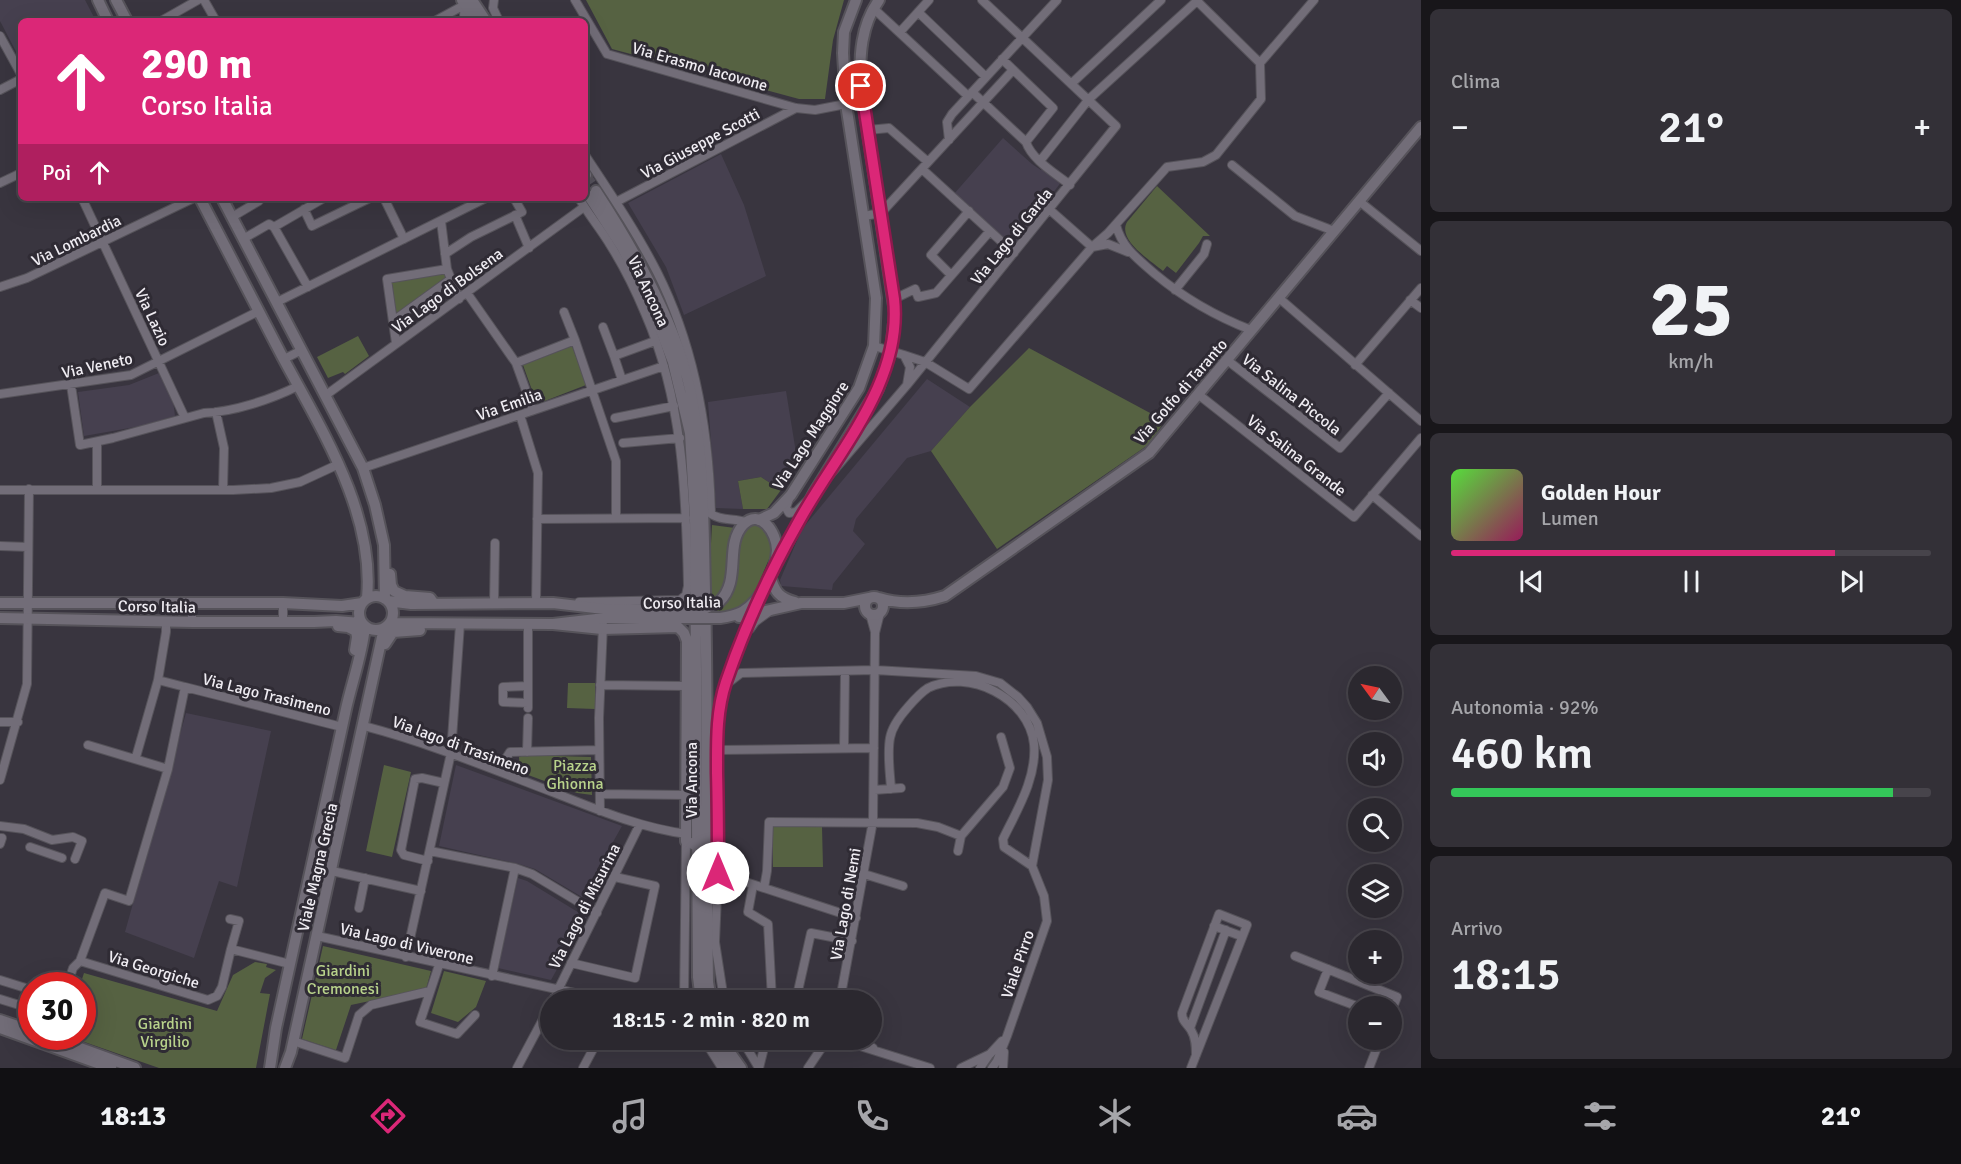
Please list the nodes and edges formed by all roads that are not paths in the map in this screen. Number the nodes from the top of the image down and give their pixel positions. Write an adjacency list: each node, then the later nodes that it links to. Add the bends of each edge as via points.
1 (98, 0): 17 (street)
2 (116, 0): 18 (street)
3 (198, 0): 19 (street)
4 (204, 0): 20 (street)
5 (494, 0): 25 (street)
6 (575, 0): 26 (street, Via Erasmo Iacovone)
7 (856, 0): 39 (street, Via Lago Maggiore, via 844,32)
8 (929, 0): 16 (street)
9 (982, 0): 30 (street)
10 (1057, 0): 30 (street)
11 (1161, 0): 37 (street)
12 (1314, 0): 32 (street)
13 (469, 1): 21 (street); 22 (street); 23 (street); 24 (street)
14 (1198, 1): 32 (street); 42 (street)
15 (876, 4): 28 (street); 38 (street, Via Lago Maggiore, via 859,58)
16 (918, 12): 28 (street); 35 (street)
17 (107, 18)
18 (125, 18)
19 (166, 18)
20 (214, 18)
21 (440, 18)
22 (466, 18)
23 (475, 18)
24 (483, 18)
25 (498, 18)
26 (586, 18)
27 (588, 22): 45 (street, Via Erasmo Iacovone, via 607,54)
28 (900, 32): 41 (street)
29 (0, 36): 33 (street)
30 (1022, 38): 31 (street); 37 (street)
31 (1002, 59): 34 (street); 35 (street)
32 (1260, 63): 83 (street, via 1262,99 1216,155 1203,162 1167,166)
33 (18, 69)
34 (1013, 70): 43 (street); 49 (street, via 1053,108)
35 (986, 77): 41 (street)
36 (18, 81): 40 (street)
37 (1072, 83): 42 (street)
38 (861, 86): 39 (street); 47 (street, Via Lago Maggiore)
39 (845, 87): 44 (street, Via Lago Maggiore)
40 (0, 90)
41 (970, 94): 43 (street); 48 (street, via 947,122)
42 (1089, 99): 51 (street); 57 (street, Via Lago di Garda, via 1116,126)
43 (983, 102): 48 (street); 49 (street)
44 (846, 104): 45 (street, Via Erasmo Iacovone, via 815,110); 80 (street, Via Lago Maggiore)
45 (796, 108): 73 (street, Via Giuseppe Scotti)
46 (1421, 127): 72 (street, Via Golfo di Taranto)
47 (868, 130): 52 (street, via 889,128); 78 (street, Via Lago Maggiore)
48 (949, 140): 52 (street)
49 (1026, 142): 51 (street)
50 (588, 160): 73 (street, Via Ancona)
51 (1040, 161): 57 (street)
52 (928, 162): 54 (street)
53 (1232, 165): 88 (street, via 1295,216)
54 (922, 169): 77 (street); 78 (street)
55 (18, 175): 56 (street)
56 (0, 183)
57 (1070, 184): 76 (street, Via Lago di Garda)
58 (588, 199): 116 (street, via 622,247)
59 (588, 199): 146 (street, via 630,243 658,299 681,357)
60 (588, 200): 119 (street, Via Ancona, via 646,314)
61 (84, 201): 91 (street, Via Lazio)
62 (188, 201): 91 (street, Via Lombardia)
63 (202, 201): 113 (street)
64 (224, 201): 81 (street)
65 (259, 201): 81 (street)
66 (364, 201): 74 (street, via 312,226)
67 (385, 201): 90 (street)
68 (464, 201): 75 (street)
69 (480, 201): 75 (street)
70 (516, 201): 79 (street, via 522,212)
71 (584, 201): 94 (street, Via Lago di Bolsena)
72 (1359, 201): 88 (street, Via Golfo di Taranto); 95 (street)
73 (616, 202): 139 (street, Via Ancona, via 657,271 681,328)
74 (307, 204): 85 (street)
75 (467, 207): 82 (street)
76 (1050, 210): 93 (street); 97 (street, Via Lago di Garda)
77 (969, 211): 87 (street); 100 (street, via 931,255)
78 (881, 213): 80 (street); 84 (street, Via Lago Maggiore)
79 (515, 215): 94 (street); 98 (street)
80 (864, 216): 86 (street, Via Lago Maggiore)
81 (232, 217): 89 (street)
82 (441, 221): 90 (street); 98 (street)
83 (1116, 225): 93 (street); 96 (street)
84 (883, 226): 86 (street); 109 (street, Via Lago Maggiore)
85 (274, 227): 89 (street, via 270,224); 103 (street)
86 (866, 231): 122 (street, Via Lago Maggiore, via 876,298)
87 (990, 231): 97 (street); 100 (street)
88 (1334, 231): 107 (street, Via Golfo di Taranto)
89 (243, 239): 111 (street)
90 (404, 239): 103 (street)
91 (104, 242): 102 (street, Via Lombardia); 129 (street, Via Lazio)
92 (1207, 244): 105 (street, via 1204,254)
93 (1092, 247): 96 (street, via 1108,244); 130 (street, via 969,389)
94 (529, 248): 106 (street, Via Lago di Bolsena)
95 (1421, 251)
96 (1128, 252): 105 (street)
97 (1014, 253): 130 (street, Via Lago di Garda)
98 (445, 254): 99 (street)
99 (447, 268): 101 (street); 115 (street, via 387,279)
100 (951, 275): 109 (street, via 936,293 918,297 915,289)
101 (451, 279): 108 (street); 115 (street)
102 (0, 287)
103 (308, 287): 111 (street)
104 (1421, 288): 110 (street)
105 (1175, 290): 118 (street, via 1222,319)
106 (467, 292): 108 (street, Via Lago di Bolsena); 131 (street)
107 (1279, 298): 118 (street, Via Golfo di Taranto); 132 (street)
108 (459, 299): 121 (street, Via Lago di Bolsena)
109 (894, 299): 124 (street, Via Lago Maggiore)
110 (1410, 300): 112 (street); 132 (street)
111 (277, 302): 123 (street)
112 (1421, 308)
113 (259, 311): 127 (street); 129 (street, Via Veneto)
114 (564, 312): 120 (street)
115 (393, 321): 121 (street)
116 (658, 322): 119 (street); 146 (street)
117 (603, 327): 126 (street)
118 (1251, 330): 128 (street, Via Golfo di Taranto)
119 (654, 338): 126 (street); 133 (street, Via Ancona)
120 (575, 340): 131 (street); 138 (street)
121 (396, 343): 144 (street, Via Lago di Bolsena)
122 (874, 345): 124 (street); 153 (street, Via Lago Maggiore, via 860,388)
123 (302, 350): 127 (street); 144 (street)
124 (891, 351): 125 (street); 156 (street, Via Lago Maggiore, via 878,389)
125 (904, 355): 130 (street); 135 (street, via 910,367)
126 (614, 356): 134 (street)
127 (284, 359): 137 (street)
128 (1227, 360): 141 (street, Via Salina Piccola, via 1340,448); 143 (street, Via Golfo di Taranto)
129 (158, 362): 136 (street, Via Veneto, via 131,375); 150 (street, Via Lazio)
130 (925, 362): 135 (street, Via Lago di Garda)
131 (516, 363): 147 (street)
132 (1355, 365): 141 (street)
133 (664, 366): 134 (street, Via Emilia); 140 (street, Via Ancona)
134 (622, 380): 138 (street, Via Emilia)
135 (907, 384): 165 (street, Via Lago di Garda)
136 (71, 385): 142 (street, Via Veneto); 157 (street, via 80,445)
137 (298, 386): 148 (street); 159 (street)
138 (591, 390): 147 (street, Via Emilia); 168 (street, via 616,461)
139 (698, 390): 146 (street); 172 (street, Via Ancona, via 709,464 711,514)
140 (670, 393): 145 (street, Via Ancona); 146 (street)
141 (1389, 393): 152 (street)
142 (0, 394)
143 (1199, 394): 167 (street, Via Salina Grande, via 1353,517); 192 (street, Via Golfo di Taranto, via 1149,453 945,596 926,602)
144 (326, 395): 160 (street)
145 (674, 406): 151 (street); 154 (street, Via Ancona)
146 (689, 408): 207 (street)
147 (533, 410): 149 (street, Via Emilia)
148 (216, 412): 150 (street); 164 (street, via 224,448)
149 (520, 415): 160 (street, Via Emilia); 170 (street, via 538,473)
150 (184, 418): 157 (street)
151 (615, 418)
152 (1421, 421)
153 (834, 429): 156 (street); 166 (street, Via Lago Maggiore)
154 (680, 438): 158 (street); 169 (street, Via Ancona)
155 (1421, 438): 167 (street, Via Salina Grande)
156 (848, 439): 165 (street, Via Lago Maggiore)
157 (97, 442): 162 (street)
158 (623, 443)
159 (339, 464): 164 (street, via 300,482); 181 (street, via 364,547 360,556)
160 (363, 468): 175 (street)
161 (29, 489): 162 (street); 163 (street); 177 (street)
162 (97, 489): 164 (street)
163 (0, 490)
164 (223, 490)
165 (814, 493): 166 (street, Via Lago di Garda, via 792,514 786,508); 178 (street, Via Lago Maggiore)
166 (791, 495): 171 (street, Via Lago Maggiore, via 774,513)
167 (1372, 495): 173 (street)
168 (615, 518): 169 (street); 170 (street)
169 (686, 518): 187 (street, Via Ancona, via 688,586 680,600)
170 (537, 519): 186 (street)
171 (759, 520): 172 (street); 178 (street, via 775,535)
172 (746, 522): 194 (street, Corso Italia, bridge, via 737,533 730,588 719,602)
173 (1421, 536)
174 (495, 543): 191 (street)
175 (384, 545): 182 (street); 190 (street, via 389,551 394,591 430,598)
176 (0, 546): 177 (street)
177 (28, 547): 184 (street)
178 (777, 562): 179 (street, Corso Italia)
179 (770, 576): 180 (street, Corso Italia); 188 (street, via 777,594)
180 (763, 589): 195 (street, Via Ancona); 198 (street, Corso Italia, via 743,611)
181 (363, 598): 182 (street); 185 (street, Corso Italia, via 342,606); 205 (street, via 358,613)
182 (387, 600): 190 (street, Corso Italia); 206 (street, via 393,612)
183 (0, 603): 184 (street, Corso Italia)
184 (28, 603): 189 (street, Corso Italia); 197 (street)
185 (283, 603): 189 (street, Corso Italia); 201 (street)
186 (536, 603): 187 (street, Corso Italia); 191 (street, Corso Italia)
187 (553, 603): 194 (street, Corso Italia)
188 (801, 603): 192 (street, Via Golfo di Taranto); 193 (street)
189 (192, 604): 200 (street)
190 (435, 604): 191 (street, Corso Italia)
191 (494, 604)
192 (874, 607): 209 (street, Via Lago di Nemi)
193 (772, 610): 195 (street); 208 (street)
194 (684, 614): 198 (street, Corso Italia, bridge); 204 (street, Corso Italia)
195 (752, 614): 198 (street); 208 (street, Via Ancona)
196 (0, 618): 197 (street, Corso Italia)
197 (28, 618): 199 (street, Corso Italia); 221 (street, via 27,684)
198 (720, 618)
199 (166, 621): 200 (street, Corso Italia); 212 (street)
200 (192, 622): 201 (street, Corso Italia)
201 (283, 622): 205 (street, Corso Italia)
202 (460, 624): 203 (street); 206 (street); 235 (street)
203 (528, 624): 204 (street, Via Ancona); 214 (street)
204 (603, 624): 213 (street); 215 (street, Via Ancona, via 678,627 687,642)
205 (361, 627): 206 (street); 223 (street, Viale Magna Grecia, via 361,656)
206 (389, 628): 222 (street, Viale Magna Grecia)
207 (701, 632): 239 (street, Via Ancona); 254 (street, Via Ancona)
208 (743, 637): 216 (street, Via Ancona)
209 (874, 670): 210 (street); 211 (street); 225 (street, Via Lago di Nemi)
210 (845, 671): 216 (street, via 741,673); 230 (street)
211 (930, 673): 218 (street); 227 (street, via 976,676 1000,683 1028,707)
212 (158, 680): 217 (street, Via Lago Trasimeno); 236 (street)
213 (600, 685): 215 (street); 232 (street)
214 (528, 686): 214 (street, via 528,705 503,702 503,687)
215 (687, 686): 245 (street, Via Ancona)
216 (724, 686): 233 (street, Via Ancona, via 716,729)
217 (185, 687): 223 (street, Via Lago Trasimeno); 237 (street)
218 (933, 687): 226 (street, via 916,697 898,718); 228 (street, via 978,684 1009,701 1029,726)
219 (528, 718): 234 (street)
220 (0, 722): 221 (street)
221 (18, 722): 240 (street)
222 (364, 726): 235 (street, Via lago di Trasimeno); 265 (street, Viale Magna Grecia)
223 (342, 727): 288 (street, Viale Magna Grecia)
224 (1001, 737): 251 (street, via 1010,768 1003,788)
225 (874, 738): 226 (street); 231 (street, Via Lago di Nemi)
226 (890, 738): 243 (street)
227 (1044, 741): 228 (street); 263 (street, via 1048,780)
228 (1034, 743): 263 (street, via 1028,786 1003,839 1004,847)
229 (88, 745): 236 (street)
230 (844, 748): 231 (street); 233 (street)
231 (874, 748): 244 (street, Via Lago di Nemi)
232 (599, 750): 234 (street); 246 (street)
233 (717, 750): 254 (street, Via Ancona)
234 (527, 752): 238 (street, via 510,752)
235 (451, 753): 238 (street, Via lago di Trasimeno); 241 (street)
236 (136, 758): 237 (street)
237 (168, 769): 286 (street, via 129,901 105,894)
238 (498, 771): 247 (street, Via lago di Trasimeno)
239 (697, 778): 245 (street); 254 (street, Via Ancona)
240 (0, 780)
241 (444, 783): 257 (street); 262 (street, via 415,779 400,850 404,855)
242 (901, 788): 243 (street)
243 (891, 789): 244 (street)
244 (874, 790): 248 (street, Via Lago di Nemi)
245 (687, 793): 246 (street); 254 (street, Via Ancona)
246 (600, 794): 247 (street)
247 (600, 811): 249 (street, Via lago di Trasimeno)
248 (873, 821): 251 (street, via 927,825); 267 (street, Via Lago di Nemi); 272 (street, via 769,822)
249 (640, 824): 254 (street, Via lago di Trasimeno); 268 (street, Via Lago di Misurina)
250 (0, 826): 253 (street, via 24,829)
251 (961, 836): 258 (street)
252 (0, 838): 255 (street)
253 (47, 838): 259 (street); 261 (street, via 73,837 82,841)
254 (699, 842): 266 (street, Via Ancona); 296 (street); 297 (street, Via Ancona); 298 (street, Via Ancona)
255 (0, 844)
256 (30, 847): 259 (street)
257 (430, 851): 262 (street); 264 (street)
258 (958, 851)
259 (44, 852): 260 (street)
260 (62, 858)
261 (75, 859)
262 (428, 861): 273 (street)
263 (1032, 866): 315 (street, Viale Pirro, via 1044,896 1047,921)
264 (515, 868): 275 (street); 292 (street, Via Lago di Viverone)
265 (332, 871): 269 (street); 280 (street, Viale Magna Grecia)
266 (718, 873): 270 (street); 299 (street, Via Ancona, via 715,942)
267 (864, 874): 271 (street); 276 (street, Via Lago di Nemi)
268 (615, 877): 275 (street, Via Lago di Misurina); 287 (street, Via Lago di Misurina, via 655,886 635,978)
269 (365, 878): 273 (street); 274 (street)
270 (753, 885): 272 (street); 300 (street, via 748,912 768,924)
271 (903, 886)
272 (764, 888): 276 (street)
273 (421, 891): 285 (street)
274 (359, 908)
275 (597, 913): 287 (street, Via Lago di Misurina)
276 (856, 918): 282 (street, Via Lago di Nemi)
277 (230, 919): 283 (street, via 239,921)
278 (1214, 926): 279 (street); 281 (street, via 1219,914 1247,925); 313 (street, via 1182,1013)
279 (1226, 930): 281 (street); 313 (street)
280 (316, 936): 285 (street, Via Lago di Viverone); 316 (street, Viale Magna Grecia)
281 (1241, 936): 330 (street)
282 (852, 941): 301 (street, via 811,933); 302 (street, Via Lago di Nemi)
283 (231, 949): 286 (street, Via Georgiche, via 222,987 217,996 208,1000); 288 (street)
284 (1295, 956): 290 (street)
285 (406, 957): 289 (street, Via Lago di Viverone)
286 (80, 960): 291 (street)
287 (571, 963): 295 (street, Via Lago di Misurina)
288 (290, 964): 312 (street, Viale Magna Grecia)
289 (439, 965): 292 (street, Via Lago di Viverone); 303 (street)
290 (1328, 969): 304 (street); 306 (street, via 1319,992)
291 (72, 972)
292 (492, 976): 295 (street, Via Lago di Viverone)
293 (0, 980): 294 (street)
294 (18, 986)
295 (557, 990)
296 (685, 990)
297 (700, 990)
298 (709, 990)
299 (722, 990)
300 (771, 990)
301 (798, 990)
302 (843, 990)
303 (430, 992): 308 (street, via 420,1022 457,1034); 316 (street, via 371,1005 358,1015 345,1058)
304 (1395, 996)
305 (0, 999): 307 (street)
306 (1348, 1003)
307 (18, 1005)
308 (475, 1015)
309 (0, 1020): 311 (street)
310 (540, 1025): 338 (street)
311 (18, 1026)
312 (276, 1028): 334 (street); 335 (street, Viale Magna Grecia)
313 (1190, 1028): 330 (street)
314 (0, 1029): 331 (street)
315 (1007, 1036): 329 (street, Viale Pirro); 348 (street, Viale Pirro); 349 (street, Viale Pirro)
316 (292, 1046): 336 (street, Viale Magna Grecia); 337 (street)
317 (70, 1050): 331 (street)
318 (593, 1050): 339 (street)
319 (711, 1050): 340 (street)
320 (719, 1050): 341 (street)
321 (729, 1050): 342 (street)
322 (748, 1050): 343 (street)
323 (764, 1050): 343 (street)
324 (820, 1050): 344 (street)
325 (873, 1050): 328 (street)
326 (876, 1050): 328 (street)
327 (1376, 1050): 351 (street)
328 (879, 1052): 345 (street)
329 (990, 1054): 346 (street, Viale Pirro); 347 (street, Viale Pirro)
330 (1196, 1055): 350 (street)
331 (83, 1058): 332 (street); 333 (street)
332 (111, 1068)
333 (135, 1068)
334 (264, 1068)
335 (270, 1068)
336 (285, 1068)
337 (291, 1068)
338 (517, 1068)
339 (583, 1068)
340 (722, 1068)
341 (730, 1068)
342 (741, 1068)
343 (759, 1068)
344 (808, 1068)
345 (930, 1068)
346 (961, 1068)
347 (980, 1068)
348 (992, 1068)
349 (1003, 1068)
350 (1191, 1068)
351 (1369, 1068)

